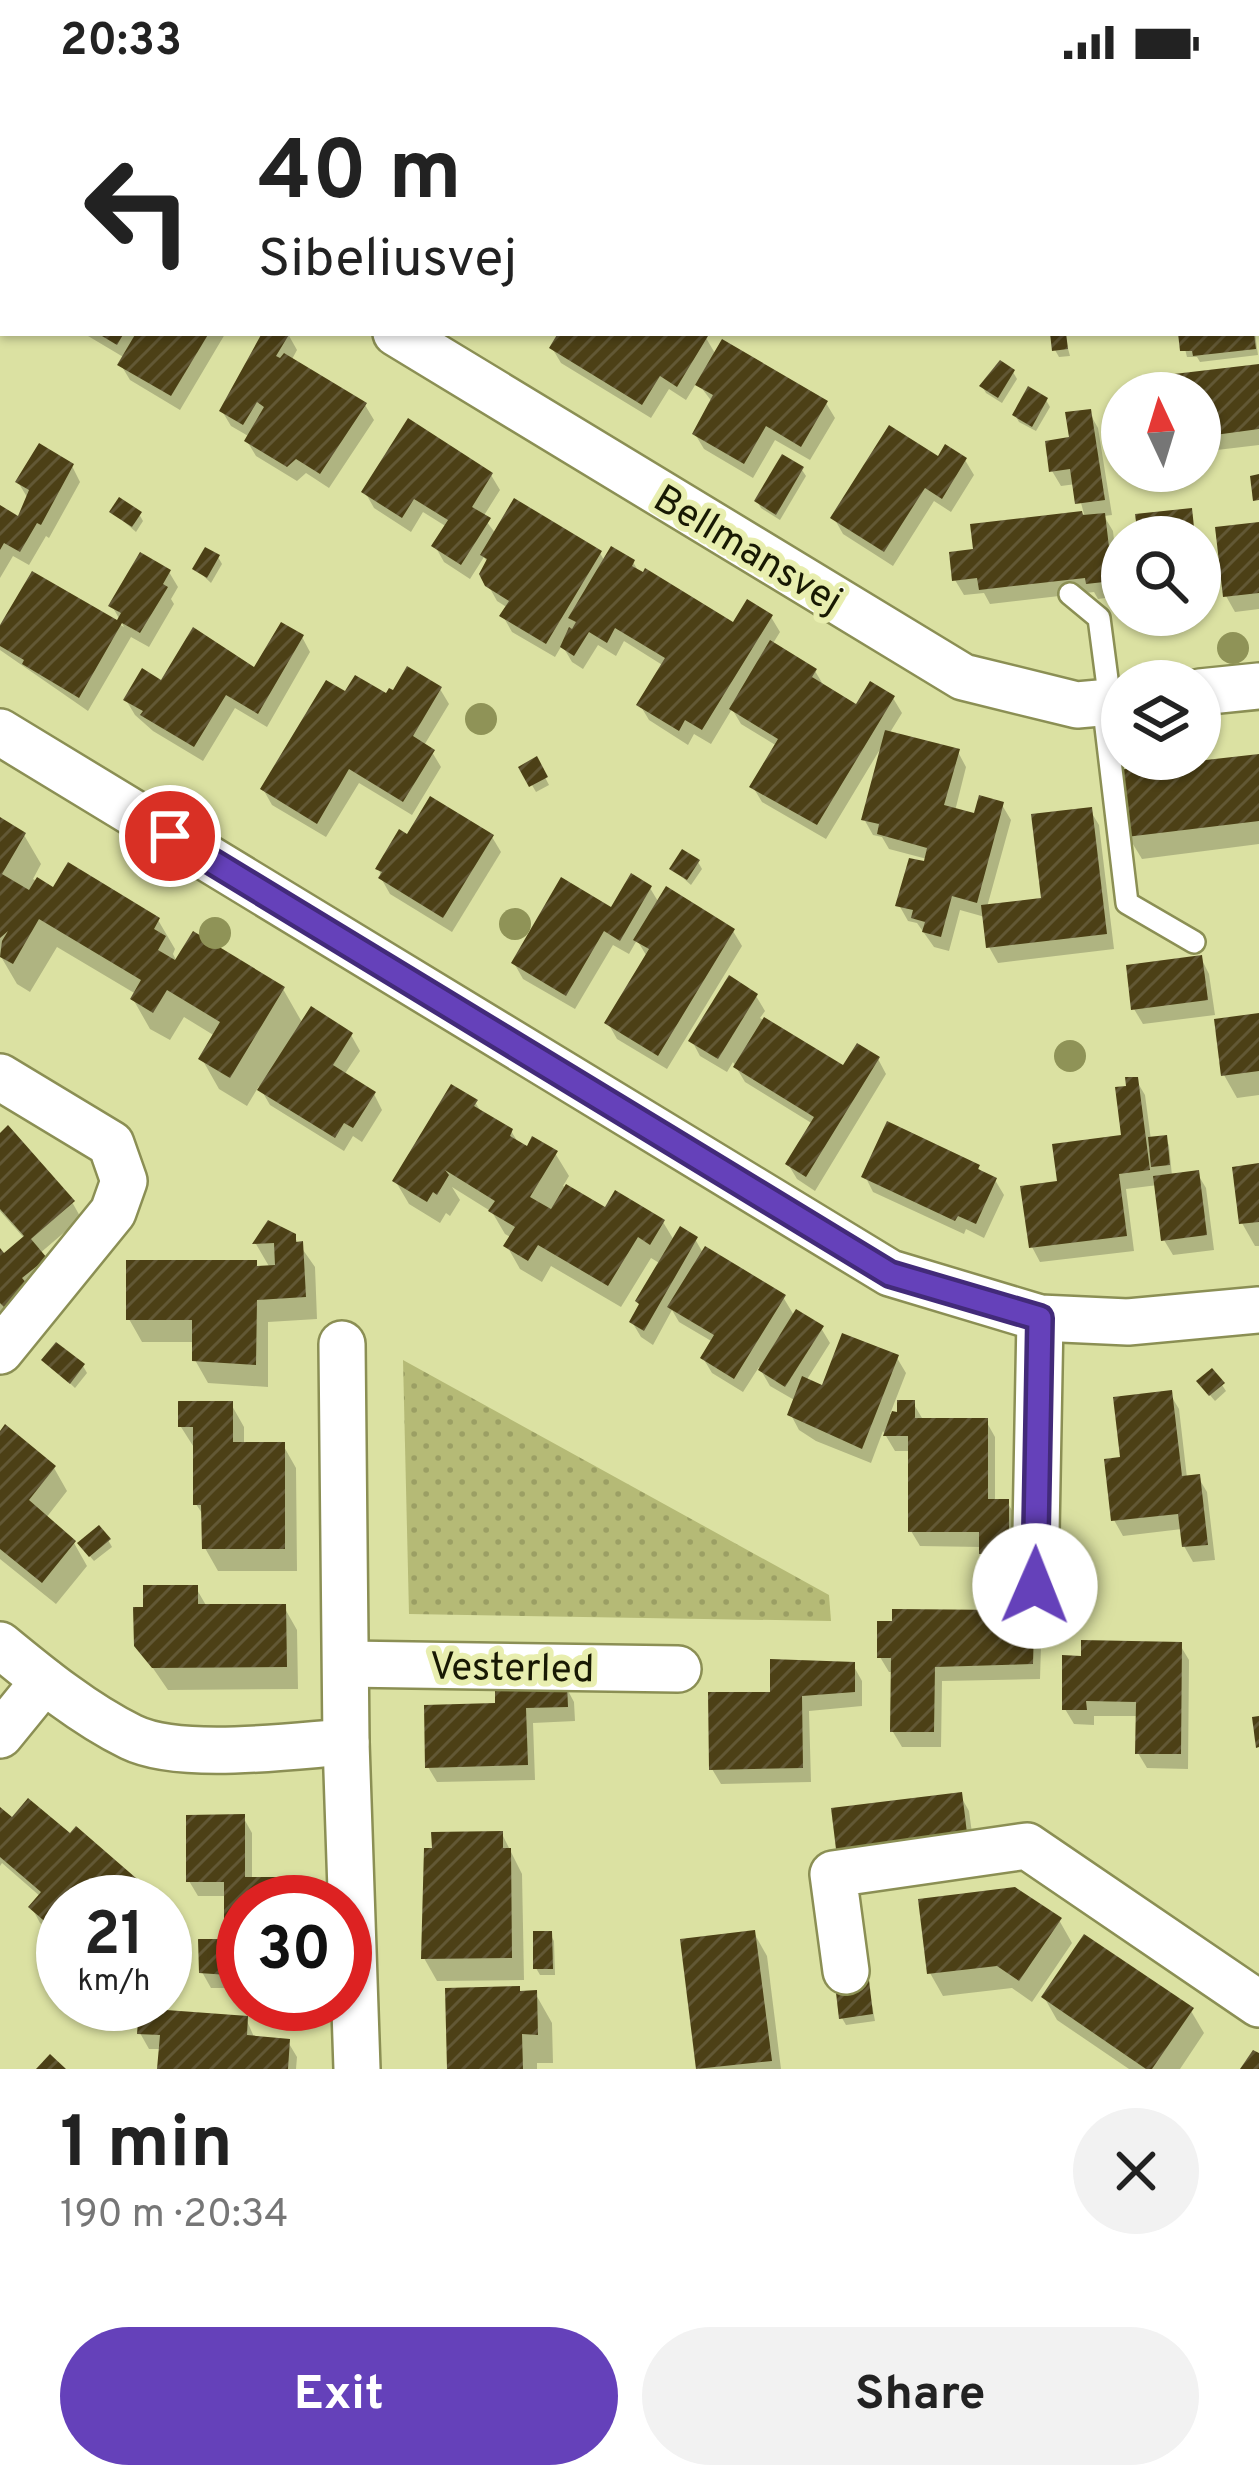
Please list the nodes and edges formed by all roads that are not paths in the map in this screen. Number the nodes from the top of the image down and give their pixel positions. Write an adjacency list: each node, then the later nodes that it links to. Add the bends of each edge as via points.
1 (401, 336): 6 (street, Bellmansvej, via 963,677 1077,705)
2 (1070, 594): 3 (lane, via 1099,618)
3 (1106, 660)
4 (1259, 686): 5 (street)
5 (1221, 690)
6 (1101, 703)
7 (0, 732): 12 (street, via 890,1274)
8 (1118, 780): 9 (lane, via 1127,903)
9 (1195, 942)
10 (0, 1077): 14 (street, via 111,1144 124,1181 113,1212)
11 (1259, 1310): 12 (street, via 1128,1322)
12 (1040, 1318): 15 (street)
13 (342, 1344): 17 (street)
14 (0, 1352)
15 (1035, 1586)
16 (0, 1645): 19 (street)
17 (347, 1664): 18 (street, Vesterled); 21 (street)
18 (678, 1669)
19 (44, 1681): 20 (street); 21 (street, via 135,1739 209,1751)
20 (0, 1735)
21 (346, 1742): 24 (street)
22 (845, 1971): 23 (street, via 833,1874 1027,1846)
23 (1259, 2004)
24 (357, 2069)

